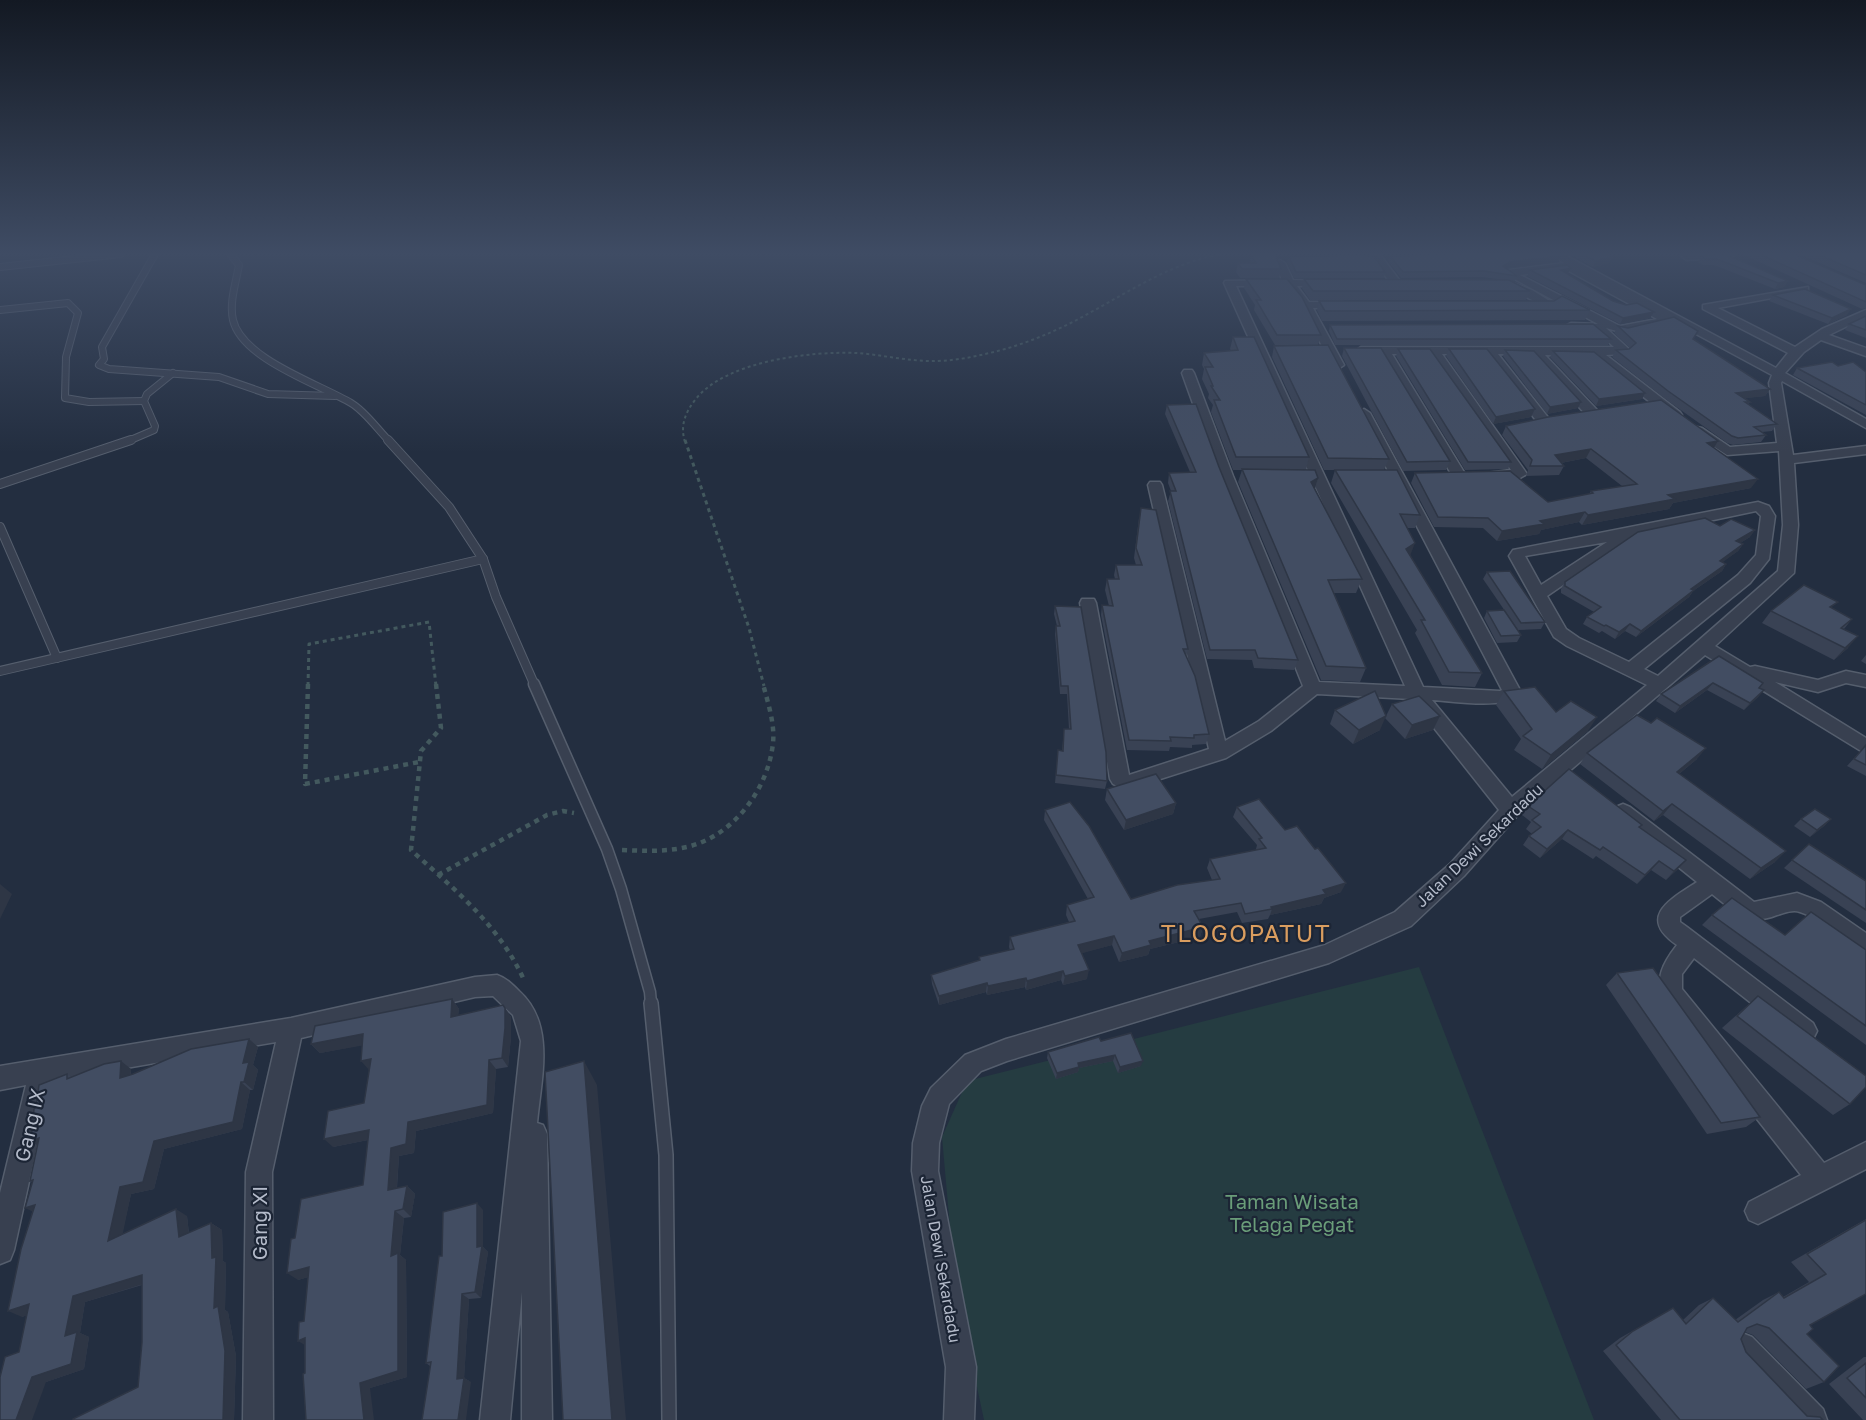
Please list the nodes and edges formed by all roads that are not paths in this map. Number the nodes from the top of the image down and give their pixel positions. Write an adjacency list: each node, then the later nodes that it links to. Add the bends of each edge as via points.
1 (76, 320): 28 (lane, via 66,357 65,398 89,402)
2 (117, 320): 22 (lane, via 102,347 104,359 99,365)
3 (232, 320): 26 (lane, via 238,333 256,351)
4 (1249, 320): 57 (street)
5 (1318, 320): 15 (street)
6 (1600, 320): 7 (street, via 1624,330)
7 (1666, 320)
8 (1667, 320): 24 (street)
9 (1673, 320): 24 (street)
10 (1733, 320): 20 (street)
11 (1852, 320): 13 (street)
12 (1563, 326): 19 (street, via 1598,327 1624,350)
13 (1821, 336): 20 (street); 21 (street)
14 (1433, 350): 16 (street); 17 (street); 39 (street, via 1494,431 1520,474)
15 (1335, 351): 17 (street); 25 (street)
16 (1490, 351): 18 (street); 32 (street)
17 (1386, 352): 39 (street)
18 (1536, 352): 19 (street); 31 (street, via 1599,413)
19 (1596, 352): 29 (street)
20 (1795, 352): 24 (street)
21 (1866, 352)
22 (173, 373): 26 (lane, via 219,377 268,394); 28 (lane)
23 (1188, 373): 56 (street)
24 (1776, 378): 33 (street); 35 (street, Jalan Dewi Sekardadu)
25 (1346, 380)
26 (337, 396): 46 (lane, via 353,404 449,507)
27 (1357, 399): 37 (street)
28 (144, 401): 40 (lane, via 155,426 149,434)
29 (1658, 403): 30 (street); 35 (street, via 1727,451)
30 (1636, 407)
31 (1573, 416)
32 (1543, 420)
33 (1866, 424)
34 (1866, 450): 35 (street)
35 (1786, 453): 49 (street, Jalan Dewi Sekardadu, via 1790,519 1786,573)
36 (1376, 477): 37 (street)
37 (1405, 477): 57 (street, via 1512,692 1503,697)
38 (1440, 477): 39 (street)
39 (1460, 477)
40 (0, 484)
41 (1155, 485): 59 (street)
42 (1720, 514): 44 (street); 45 (street); 45 (street, via 1761,507 1768,516)
43 (0, 527): 50 (lane)
44 (1630, 533): 47 (street); 47 (street, via 1518,553)
45 (1766, 536): 52 (street, via 1764,556 1744,579)
46 (483, 560): 50 (lane); 80 (lane, via 607,849 650,992 666,1155)
47 (1538, 595): 52 (street, via 1566,638)
48 (1088, 603): 59 (street, via 1120,779 1132,783)
49 (1704, 647): 51 (street); 55 (street, Jalan Dewi Sekardadu)
50 (57, 658): 53 (lane)
51 (1742, 668): 54 (street, via 1818,686 1846,677); 58 (street)
52 (1631, 670): 55 (street)
53 (0, 671)
54 (1866, 681)
55 (1660, 684): 60 (street, Jalan Dewi Sekardadu)
56 (1313, 688): 57 (street); 59 (street, via 1265,726)
57 (1417, 694): 63 (street)
58 (1866, 747)
59 (1219, 753)
60 (1563, 764): 61 (street); 63 (street, Jalan Dewi Sekardadu)
61 (1581, 779)
62 (1609, 801): 64 (street)
63 (1511, 810): 81 (street, Jalan Dewi Sekardadu, via 1458,870 1403,919 1329,953 1006,1050 973,1063 951,1083 934,1106 925,1171 962,1367)
64 (1711, 883): 65 (street, via 1668,916 1674,931); 66 (street, via 1756,913 1787,902 1807,906)
65 (1692, 943): 69 (street); 73 (street, via 1669,975 1667,984 1672,994)
66 (1866, 945)
67 (291, 1029): 68 (street, via 497,985 522,1009); 70 (street); 77 (street, Gang XI, via 259,1172)
68 (533, 1041): 78 (street); 79 (street)
69 (1820, 1043)
70 (41, 1071): 71 (street); 75 (street, Gang IX)
71 (0, 1078)
72 (1866, 1155): 73 (street)
73 (1821, 1179): 74 (street)
74 (1758, 1211)
75 (0, 1250)
76 (1742, 1347): 82 (street)
77 (258, 1420)
78 (495, 1420)
79 (537, 1420)
80 (669, 1420)
81 (960, 1420)
82 (1812, 1420)

